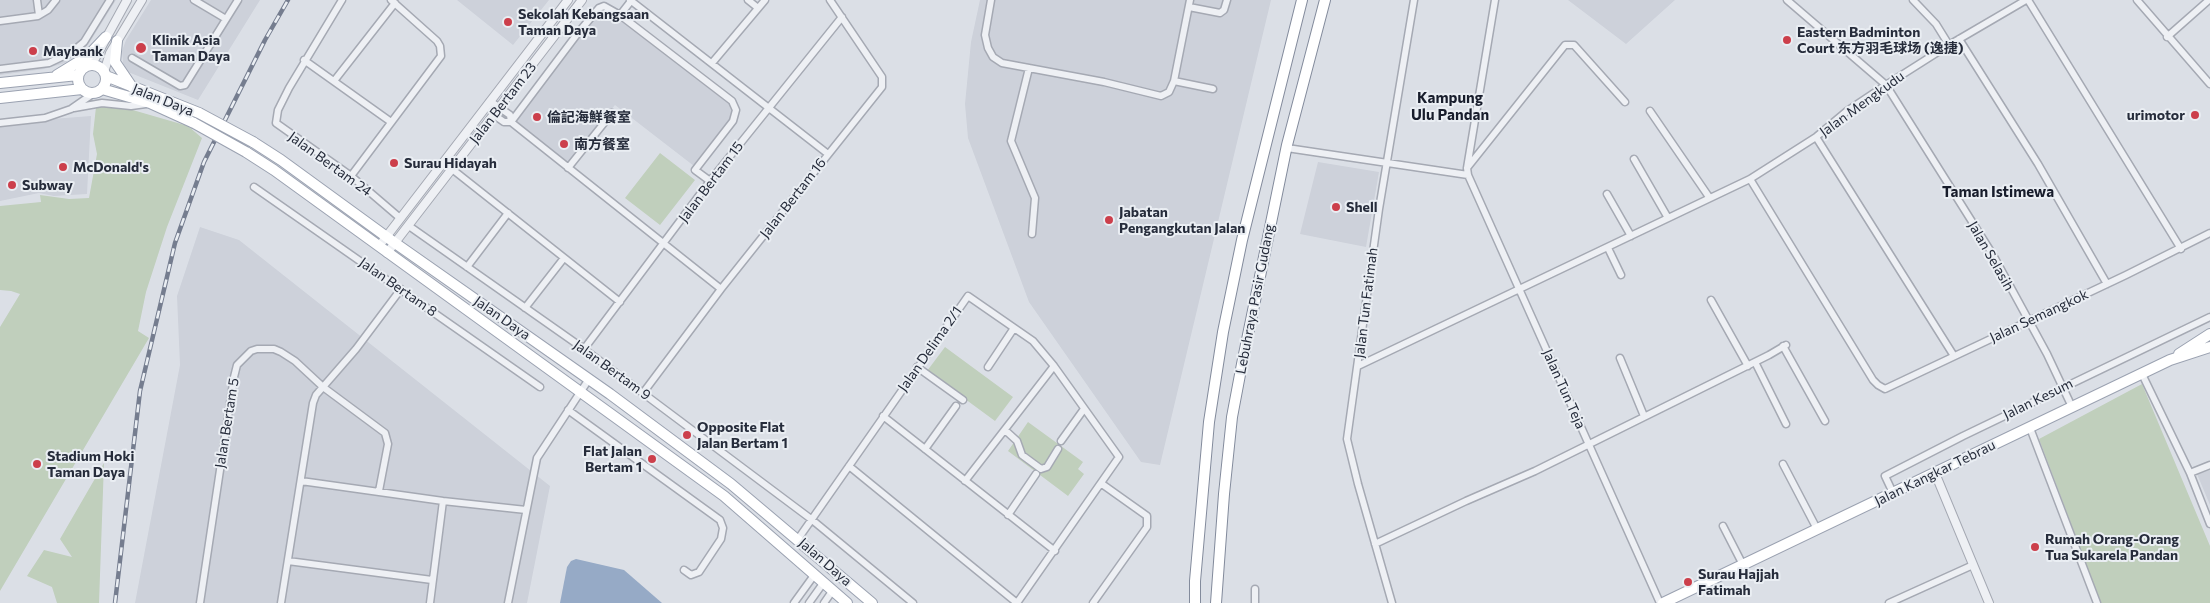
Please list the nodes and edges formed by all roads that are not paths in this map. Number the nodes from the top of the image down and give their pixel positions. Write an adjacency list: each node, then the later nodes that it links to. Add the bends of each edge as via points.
1 (37, 0): 30 (street)
2 (56, 0): 30 (street)
3 (110, 0): 45 (street, via 84,42 72,52 49,63)
4 (127, 0): 35 (street)
5 (142, 0): 38 (street)
6 (194, 0): 33 (street)
7 (238, 0): 33 (street)
8 (342, 0): 41 (street, Jalan Bertam 24)
9 (568, 0): 59 (street, Jalan Bertam 23)
10 (582, 0): 62 (street, Jalan Bertam 23)
11 (631, 0): 31 (street); 42 (street)
12 (748, 0): 28 (street)
13 (765, 0): 28 (street)
14 (830, 0): 32 (street, Jalan Bertam 16)
15 (992, 0): 44 (street, via 985,35 988,48 1002,63)
16 (1190, 0): 29 (street)
17 (1227, 0): 29 (street, via 1220,13)
18 (1302, 0): 187 (main road, Lebuhraya Pasir Gudang, via 1242,240 1223,332 1209,422)
19 (1325, 0): 73 (main road, Lebuhraya Pasir Gudang)
20 (1414, 0): 76 (street, Jalan Tun Fatimah)
21 (1495, 0): 79 (street)
22 (1787, 0): 53 (street, Jalan Selasih)
23 (1913, 0): 39 (street, via 1936,24)
24 (2027, 0): 37 (street, Jalan Mengkudu); 96 (street)
25 (2137, 0): 36 (street)
26 (2209, 0): 36 (street)
27 (393, 2): 49 (street); 69 (street, via 437,40 441,56)
28 (758, 8): 42 (street)
29 (1189, 8): 50 (street)
30 (39, 15): 34 (street)
31 (620, 15): 70 (street, via 604,6 599,8); 82 (street, via 732,101 736,110 733,121 695,170)
32 (842, 17): 63 (street, Jalan Bertam 15); 74 (street, Jalan Bertam 16, via 883,81)
33 (226, 18): 40 (street, via 185,85 180,86)
34 (0, 21)
35 (106, 37): 43 (street); 48 (main road, via 88,56)
36 (2168, 37): 52 (street)
37 (1959, 39): 39 (street, Jalan Mengkudu); 101 (street, via 2038,164)
38 (117, 41): 46 (street, via 106,61); 54 (main road, via 115,62)
39 (1949, 45): 53 (street, Jalan Mengkudu)
40 (132, 58)
41 (304, 60): 49 (street); 80 (street, Jalan Bertam 24, via 280,105 276,123)
42 (712, 63): 63 (street)
43 (92, 64): 46 (main road); 47 (main road, via 83,67)
44 (1029, 68): 50 (street, via 1161,96 1169,92); 91 (street, via 1011,141 1035,198)
45 (0, 69)
46 (105, 74): 54 (main road, Jalan Daya); 57 (main road, via 106,81)
47 (78, 76): 48 (main road); 55 (main road)
48 (52, 78): 51 (main road)
49 (334, 81): 69 (street)
50 (1174, 81): 56 (street)
51 (0, 83)
52 (2210, 84)
53 (1886, 85): 72 (street, Jalan Mengkudu); 109 (street, Jalan Selasih, via 1992,255)
54 (132, 87): 68 (main road, Jalan Daya)
55 (82, 89): 57 (main road); 58 (main road)
56 (1213, 89)
57 (98, 91): 61 (main road, Jalan Daya); 64 (street)
58 (0, 98)
59 (490, 101): 62 (street); 87 (street, Jalan Bertam 23)
60 (1625, 102): 79 (street, via 1574,45 1565,45)
61 (150, 103): 64 (street, via 131,106 102,103); 68 (main road, Jalan Daya)
62 (500, 107): 67 (street, Jalan Bertam 23); 70 (street, via 510,115)
63 (769, 108): 74 (street); 82 (street, Jalan Bertam 15)
64 (71, 109): 71 (street, via 45,118)
65 (1650, 111): 85 (street)
66 (612, 113): 77 (street)
67 (494, 115): 70 (street, via 504,122); 78 (street, Jalan Bertam 23)
68 (196, 118): 93 (main road, Jalan Daya, bridge, via 253,142 282,160); 97 (main road, Jalan Daya, bridge)
69 (391, 122): 80 (street)
70 (511, 122): 77 (street)
71 (0, 123)
72 (1816, 137): 81 (street, Jalan Mengkudu); 114 (street)
73 (1287, 148): 76 (street); 188 (main road, Lebuhraya Pasir Gudang, via 1232,417)
74 (828, 154): 104 (street, Jalan Bertam 16)
75 (1634, 158): 88 (street)
76 (1387, 162): 79 (street); 119 (street, Jalan Tun Fatimah)
77 (568, 168): 94 (street)
78 (452, 169): 86 (street); 89 (street, Jalan Bertam 23)
79 (1468, 171): 103 (street, Jalan Tun Teja)
80 (351, 176): 87 (street, Jalan Bertam 24)
81 (1750, 179): 85 (street, Jalan Mengkudu, via 1727,192); 114 (street, Jalan Semangkok, via 1880,387 1888,389)
82 (710, 181): 94 (street, Jalan Bertam 15)
83 (254, 187): 102 (street, Jalan Bertam 8)
84 (1607, 194): 92 (street)
85 (1709, 197): 88 (street, Jalan Mengkudu)
86 (508, 213): 98 (street); 99 (street)
87 (400, 218): 93 (street, Jalan Bertam 23)
88 (1668, 218): 92 (street, Jalan Mengkudu)
89 (408, 226): 93 (street, Jalan Bertam 23); 99 (street, Jalan Bertam 9)
90 (2210, 233): 96 (street, Jalan Semangkok)
91 (1032, 234)
92 (1631, 236): 95 (street, Jalan Mengkudu)
93 (391, 240): 97 (street, Jalan Bertam 23); 124 (main road, Jalan Daya)
94 (664, 244): 104 (street); 106 (street, Jalan Bertam 15)
95 (1608, 248): 100 (street); 103 (street, Jalan Mengkudu)
96 (2181, 249): 101 (street, Jalan Semangkok)
97 (383, 250): 128 (main road, Jalan Daya)
98 (564, 258): 106 (street); 107 (street)
99 (467, 267): 107 (street, Jalan Bertam 9)
100 (1621, 275)
101 (2107, 284): 109 (street, Jalan Semangkok)
102 (401, 289): 125 (street); 126 (street, Jalan Bertam 8)
103 (1519, 289): 119 (street, Jalan Mengkudu); 142 (street, Jalan Tun Teja)
104 (721, 290): 129 (street, Jalan Bertam 16)
105 (1711, 300): 120 (street)
106 (620, 302): 113 (street, Jalan Bertam 15)
107 (525, 308): 113 (street, Jalan Bertam 9)
108 (2210, 318): 127 (street, Jalan Kesum)
109 (2028, 320): 114 (street, Jalan Semangkok); 127 (street, Jalan Selasih)
110 (1014, 328): 118 (street, Jalan Delima 2/1, via 1033,341); 121 (street, Jalan Delima 2/1, via 968,296); 122 (street)
111 (2210, 334): 116 (main road)
112 (2210, 347): 116 (main road, Jalan Kangkar Tebrau)
113 (584, 349): 129 (street, Jalan Bertam 9)
114 (1954, 356)
115 (1620, 358): 136 (street)
116 (2170, 360): 123 (main road, Jalan Kangkar Tebrau)
117 (1755, 362): 120 (street); 137 (street, via 1784,345); 138 (street)
118 (1054, 366): 133 (street, Jalan Delima 2/1); 140 (street)
119 (1358, 366): 164 (street, Jalan Tun Fatimah, via 1347,439)
120 (1748, 366): 136 (street)
121 (917, 367): 130 (street); 135 (street, Jalan Delima 2/1)
122 (988, 367)
123 (2142, 374): 132 (main road, Jalan Kangkar Tebrau); 149 (street)
124 (589, 379): 128 (street); 163 (main road, Jalan Daya, via 732,484)
125 (323, 387): 151 (street, via 316,395 310,412); 154 (street, Jalan Bertam 5, via 385,433 388,444); 175 (street, Jalan Bertam 5, via 295,361 274,349 252,351 237,365)
126 (540, 387)
127 (2063, 387): 132 (street, Jalan Selasih); 155 (street, Jalan Kesum, via 1885,476)
128 (581, 390): 134 (street); 170 (main road, Jalan Daya, via 724,496)
129 (643, 393): 159 (street, Jalan Bertam 9)
130 (963, 400)
131 (956, 406): 143 (street)
132 (2072, 407): 139 (main road, Jalan Kangkar Tebrau)
133 (1084, 409): 141 (street); 153 (street, Jalan Delima 2/1, via 1119,457)
134 (568, 410): 157 (street, via 537,458); 169 (street, via 720,520 723,528 721,539 699,572 691,575)
135 (883, 416): 143 (street); 147 (street, Jalan Delima 2/1)
136 (1644, 416): 142 (street)
137 (1825, 421)
138 (1786, 424)
139 (2030, 428): 148 (main road, Jalan Kangkar Tebrau); 194 (street)
140 (1005, 430): 144 (street, via 1018,441 1022,455 1041,469 1047,467); 152 (street)
141 (1062, 441)
142 (1589, 445): 164 (street); 191 (street, Jalan Tun Teja)
143 (925, 449): 152 (street)
144 (1058, 449)
145 (1784, 464): 162 (street)
146 (2210, 465): 149 (street)
147 (849, 466): 159 (street, Jalan Delima 2/1); 185 (street)
148 (1935, 473): 155 (main road, Jalan Kangkar Tebrau); 168 (street)
149 (2190, 473): 160 (street)
150 (1036, 474): 158 (street)
151 (301, 481): 154 (street); 166 (street)
152 (965, 481): 158 (street)
153 (1102, 484): 165 (street); 186 (street, via 1147,516 1147,527)
154 (379, 491): 156 (street)
155 (1893, 493): 162 (main road, Jalan Kangkar Tebrau)
156 (443, 501): 157 (street); 171 (street)
157 (526, 510): 178 (street)
158 (1008, 515): 165 (street)
159 (811, 519): 163 (street, Jalan Delima 2/1); 184 (street, Jalan Bertam 9)
160 (2210, 524)
161 (1723, 526): 167 (street)
162 (1817, 529): 167 (main road, Jalan Kangkar Tebrau)
163 (798, 539): 183 (main road, Jalan Daya)
164 (1375, 544): 190 (street, Jalan Tun Fatimah)
165 (1055, 551): 185 (street)
166 (288, 561): 171 (street); 176 (street)
167 (1743, 565): 191 (main road, Jalan Kangkar Tebrau)
168 (1974, 565): 192 (street); 193 (street)
169 (684, 570)
170 (814, 574): 172 (main road, Jalan Daya); 179 (street)
171 (432, 580): 177 (street)
172 (824, 582): 174 (main road, Jalan Daya); 180 (street)
173 (1255, 589): 189 (street)
174 (833, 590): 181 (street); 182 (main road, Jalan Daya)
175 (200, 603)
176 (281, 603)
177 (430, 603)
178 (508, 603)
179 (794, 603)
180 (810, 603)
181 (824, 603)
182 (847, 603)
183 (872, 603)
184 (913, 603)
185 (1017, 603)
186 (1093, 603)
187 (1195, 603)
188 (1216, 603)
189 (1256, 603)
190 (1392, 603)
191 (1661, 603)
192 (1890, 603)
193 (1989, 603)
194 (2097, 603)

